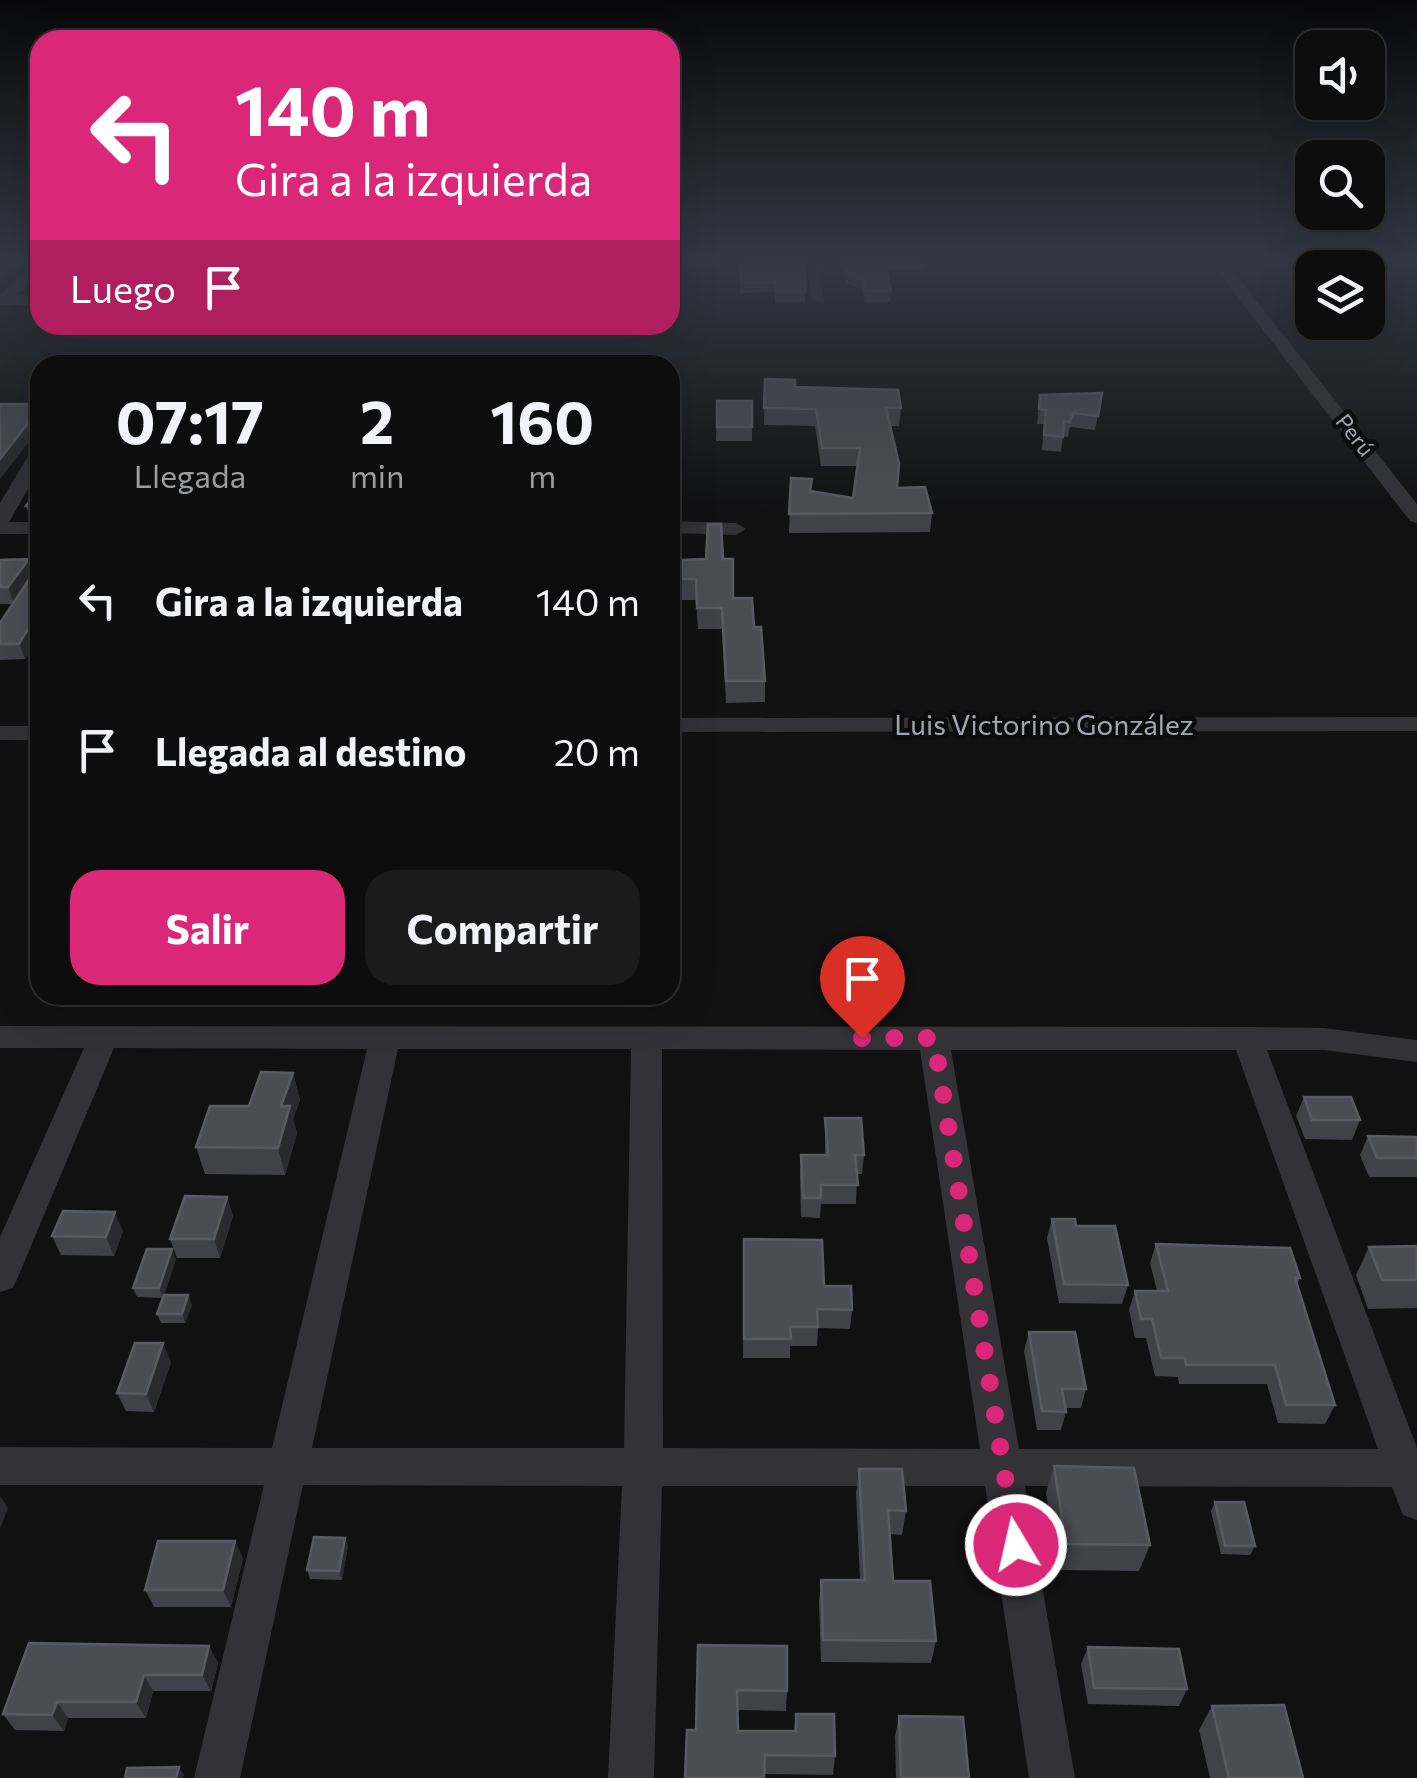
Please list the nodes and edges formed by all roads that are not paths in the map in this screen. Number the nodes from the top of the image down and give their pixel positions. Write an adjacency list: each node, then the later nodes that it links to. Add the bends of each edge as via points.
1 (1282, 344): 3 (street, Perú)
2 (30, 469): 4 (street)
3 (1417, 517)
4 (0, 520)
5 (680, 527): 8 (street)
6 (0, 528): 7 (street)
7 (30, 528)
8 (736, 529)
9 (1417, 724): 10 (street, Luis Victorino González)
10 (680, 725)
11 (30, 732): 12 (street)
12 (0, 733)
13 (0, 1037): 14 (street)
14 (104, 1038): 15 (street); 20 (street)
15 (385, 1038): 16 (street); 22 (street)
16 (646, 1038): 17 (street); 23 (street)
17 (934, 1038): 18 (street); 24 (street)
18 (1247, 1038): 19 (street, via 1324,1038); 25 (street)
19 (1417, 1051)
20 (0, 1277)
21 (0, 1466): 22 (street)
22 (286, 1466): 23 (street); 26 (street)
23 (643, 1467): 24 (street); 27 (street)
24 (1004, 1467): 25 (street); 28 (street)
25 (1413, 1479)
26 (217, 1778)
27 (632, 1778)
28 (1052, 1778)

